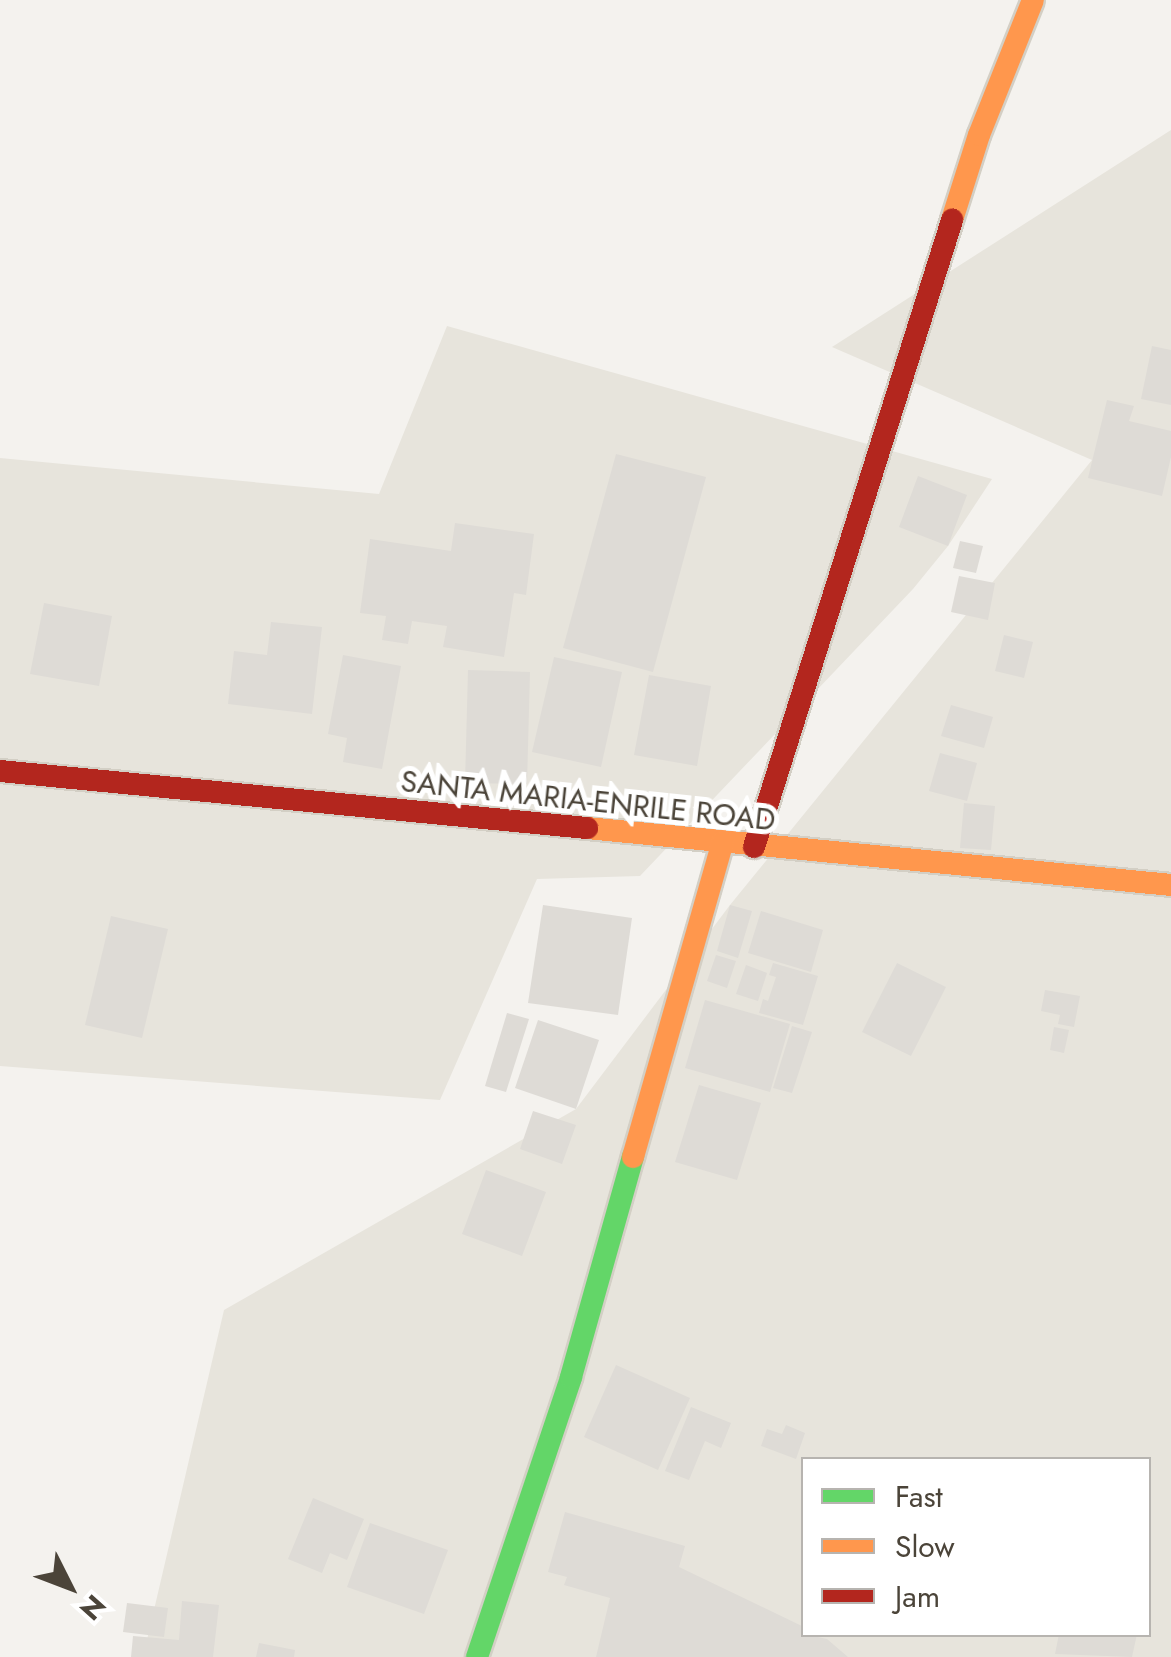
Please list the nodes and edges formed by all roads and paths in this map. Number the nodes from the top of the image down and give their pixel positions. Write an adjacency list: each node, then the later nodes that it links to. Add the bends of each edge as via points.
1 (1033, 0): 4 (street, via 978,136)
2 (0, 771): 3 (street, SANTA MARIA-ENRILE ROAD)
3 (724, 842): 4 (street, SANTA MARIA-ENRILE ROAD); 6 (street, via 571,1376)
4 (754, 847): 5 (street, SANTA MARIA-ENRILE ROAD)
5 (1171, 886)
6 (477, 1657)

